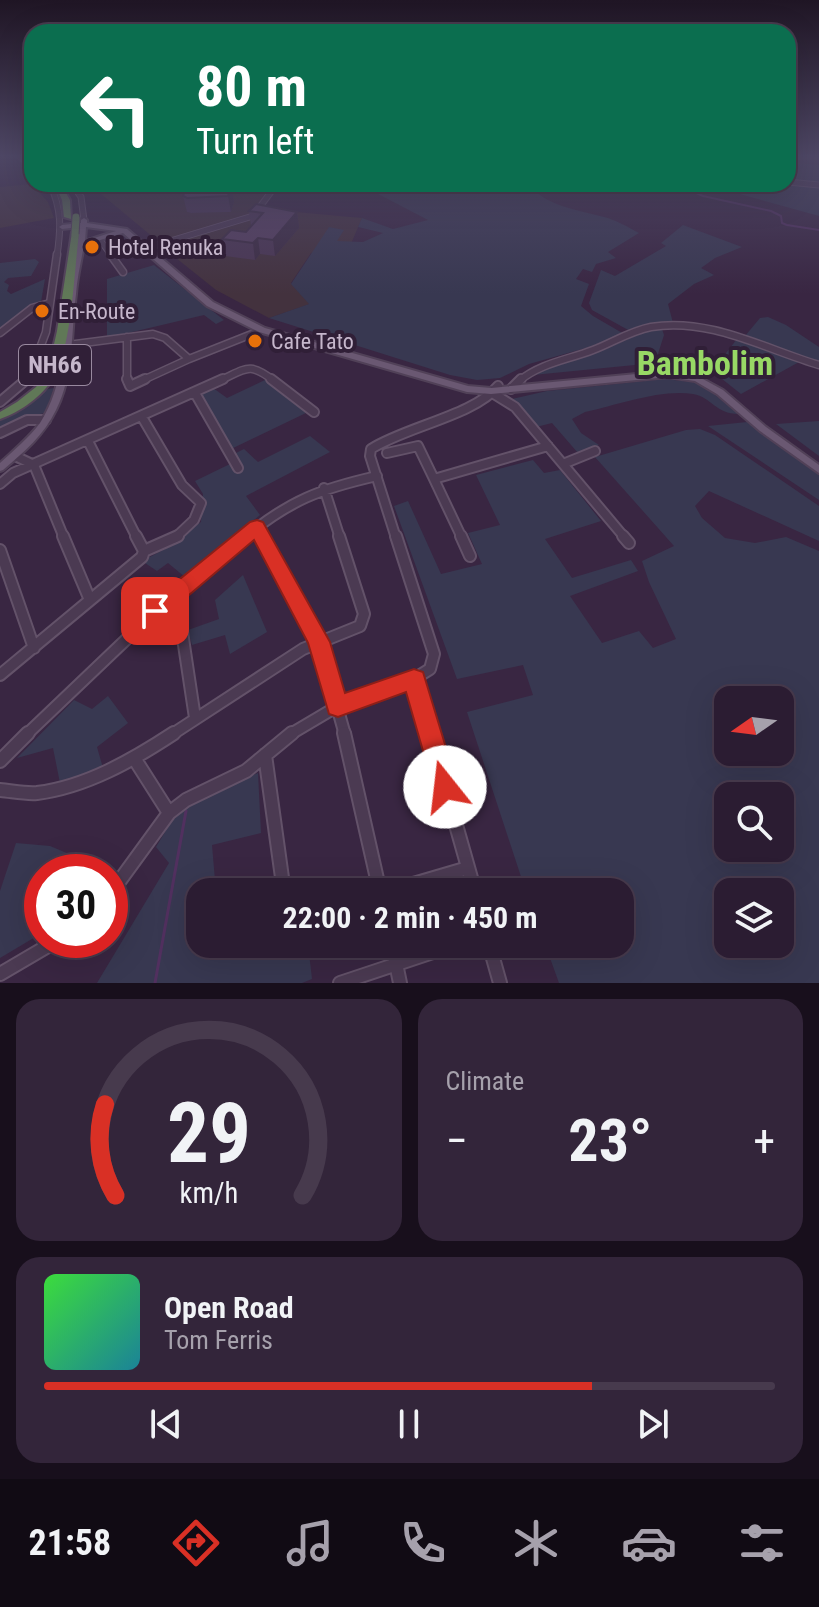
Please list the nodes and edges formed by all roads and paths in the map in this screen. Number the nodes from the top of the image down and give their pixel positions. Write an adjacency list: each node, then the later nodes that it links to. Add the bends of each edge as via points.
1 (58, 202): 5 (street)
2 (70, 202): 5 (highway, NH66)
3 (79, 202): 5 (street)
4 (264, 202): 9 (street, via 253,216)
5 (72, 224): 6 (main road); 8 (main road); 11 (street); 22 (highway, NH66, via 49,358 32,384); 24 (highway, NH66, via 51,375)
6 (124, 227): 7 (main road); 9 (main road)
7 (100, 240): 8 (main road); 10 (street)
8 (81, 244): 15 (main road)
9 (148, 248): 12 (main road, via 210,304); 19 (main road, via 202,290 259,323 446,380)
10 (123, 272)
11 (50, 303): 13 (street, via 32,308); 21 (street, via 46,332 29,377)
12 (262, 330): 16 (street); 19 (main road, via 443,385)
13 (0, 333)
14 (127, 337): 15 (street); 16 (street, via 165,338); 16 (street, via 130,386)
15 (68, 345): 26 (main road, via 62,391)
16 (189, 359)
17 (819, 365): 18 (street, via 712,330 653,326 544,364)
18 (513, 387): 19 (main road); 33 (main road, via 665,369 695,371 711,377); 38 (main road, via 692,376 723,392)
19 (497, 390): 29 (street); 39 (street, via 379,443 370,456)
20 (195, 393): 23 (street, via 256,367); 25 (street); 37 (street)
21 (0, 402)
22 (0, 409)
23 (314, 412)
24 (0, 416)
25 (142, 417): 28 (street); 46 (street, via 182,485 201,503 199,515 165,546)
26 (46, 420): 27 (street, via 22,421); 32 (main road)
27 (0, 433)
28 (88, 441): 35 (street); 46 (street)
29 (548, 446): 34 (street); 40 (street)
30 (595, 451): 34 (street)
31 (387, 453): 40 (street, via 418,446)
32 (15, 456): 35 (street); 36 (main road)
33 (819, 463)
34 (563, 464): 44 (street)
35 (34, 465): 41 (street); 49 (street)
36 (0, 468)
37 (238, 468)
38 (819, 470)
39 (377, 476): 42 (street); 53 (street, via 434,654 430,669)
40 (434, 479): 47 (street)
41 (0, 484)
42 (324, 488): 43 (street); 50 (street, via 364,614 360,626)
43 (257, 527): 48 (street); 50 (street)
44 (629, 543)
45 (0, 550): 51 (street)
46 (144, 551): 49 (street)
47 (470, 556)
48 (176, 592): 55 (street); 58 (street)
49 (90, 600): 51 (street)
50 (319, 642): 54 (street); 55 (street)
51 (34, 648): 52 (street)
52 (0, 675)
53 (414, 679): 54 (street); 61 (street)
54 (338, 706): 56 (street); 64 (street)
55 (195, 718): 57 (street)
56 (265, 755): 60 (street); 63 (street)
57 (134, 758): 59 (street, via 72,786 19,796); 60 (street)
58 (0, 761)
59 (0, 790)
60 (169, 813): 62 (street)
61 (468, 868): 65 (street); 66 (street)
62 (128, 869)
63 (282, 878)
64 (380, 878)
65 (433, 878)
66 (471, 878)
67 (27, 958): 72 (street)
68 (395, 958): 71 (street)
69 (410, 958): 71 (street)
70 (493, 958): 75 (street)
71 (396, 962): 73 (street); 74 (street)
72 (0, 974)
73 (340, 983)
74 (400, 983)
75 (500, 983)

